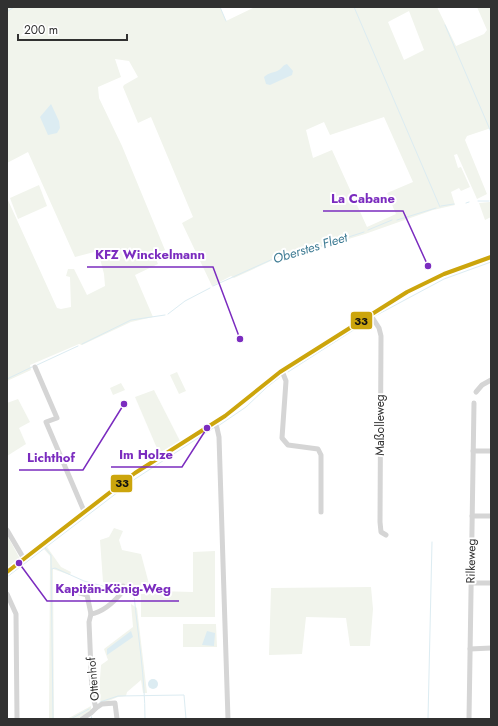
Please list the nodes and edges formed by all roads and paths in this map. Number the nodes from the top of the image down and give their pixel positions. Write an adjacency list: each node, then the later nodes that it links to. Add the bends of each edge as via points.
1 (491, 257): 2 (street, via 444,274)
2 (370, 314): 4 (street); 16 (street, Maßolleweg, via 381,336 380,522 381,532)
3 (35, 368): 11 (street, via 57,418 46,422)
4 (282, 371): 8 (street); 12 (street, via 286,381 282,438 288,445 318,449 321,455)
5 (491, 380): 6 (street)
6 (476, 392)
7 (474, 404): 9 (street, Rilkeweg)
8 (216, 426): 11 (street, via 135,473); 31 (street)
9 (473, 451): 10 (street); 13 (street, Rilkeweg)
10 (491, 451)
11 (84, 511): 17 (street)
12 (321, 512)
13 (472, 516): 14 (street); 19 (street, Rilkeweg)
14 (491, 516)
15 (7, 530): 17 (street)
16 (386, 535)
17 (24, 559): 18 (street)
18 (7, 572)
19 (471, 582): 20 (street); 26 (street, Rilkeweg)
20 (491, 583)
21 (123, 586): 24 (street, via 122,591 114,599 99,612)
22 (66, 589): 24 (street, Ottenhof, via 87,595)
23 (7, 594): 28 (street, via 16,614)
24 (91, 614): 27 (street, Ottenhof, via 89,622 92,693)
25 (491, 648): 26 (street)
26 (470, 649): 32 (street, Rilkeweg)
27 (96, 708): 29 (street); 30 (street, Ottenhof, via 102,704 115,703)
28 (17, 719)
29 (82, 719)
30 (117, 719)
31 (228, 719)
32 (469, 719)

